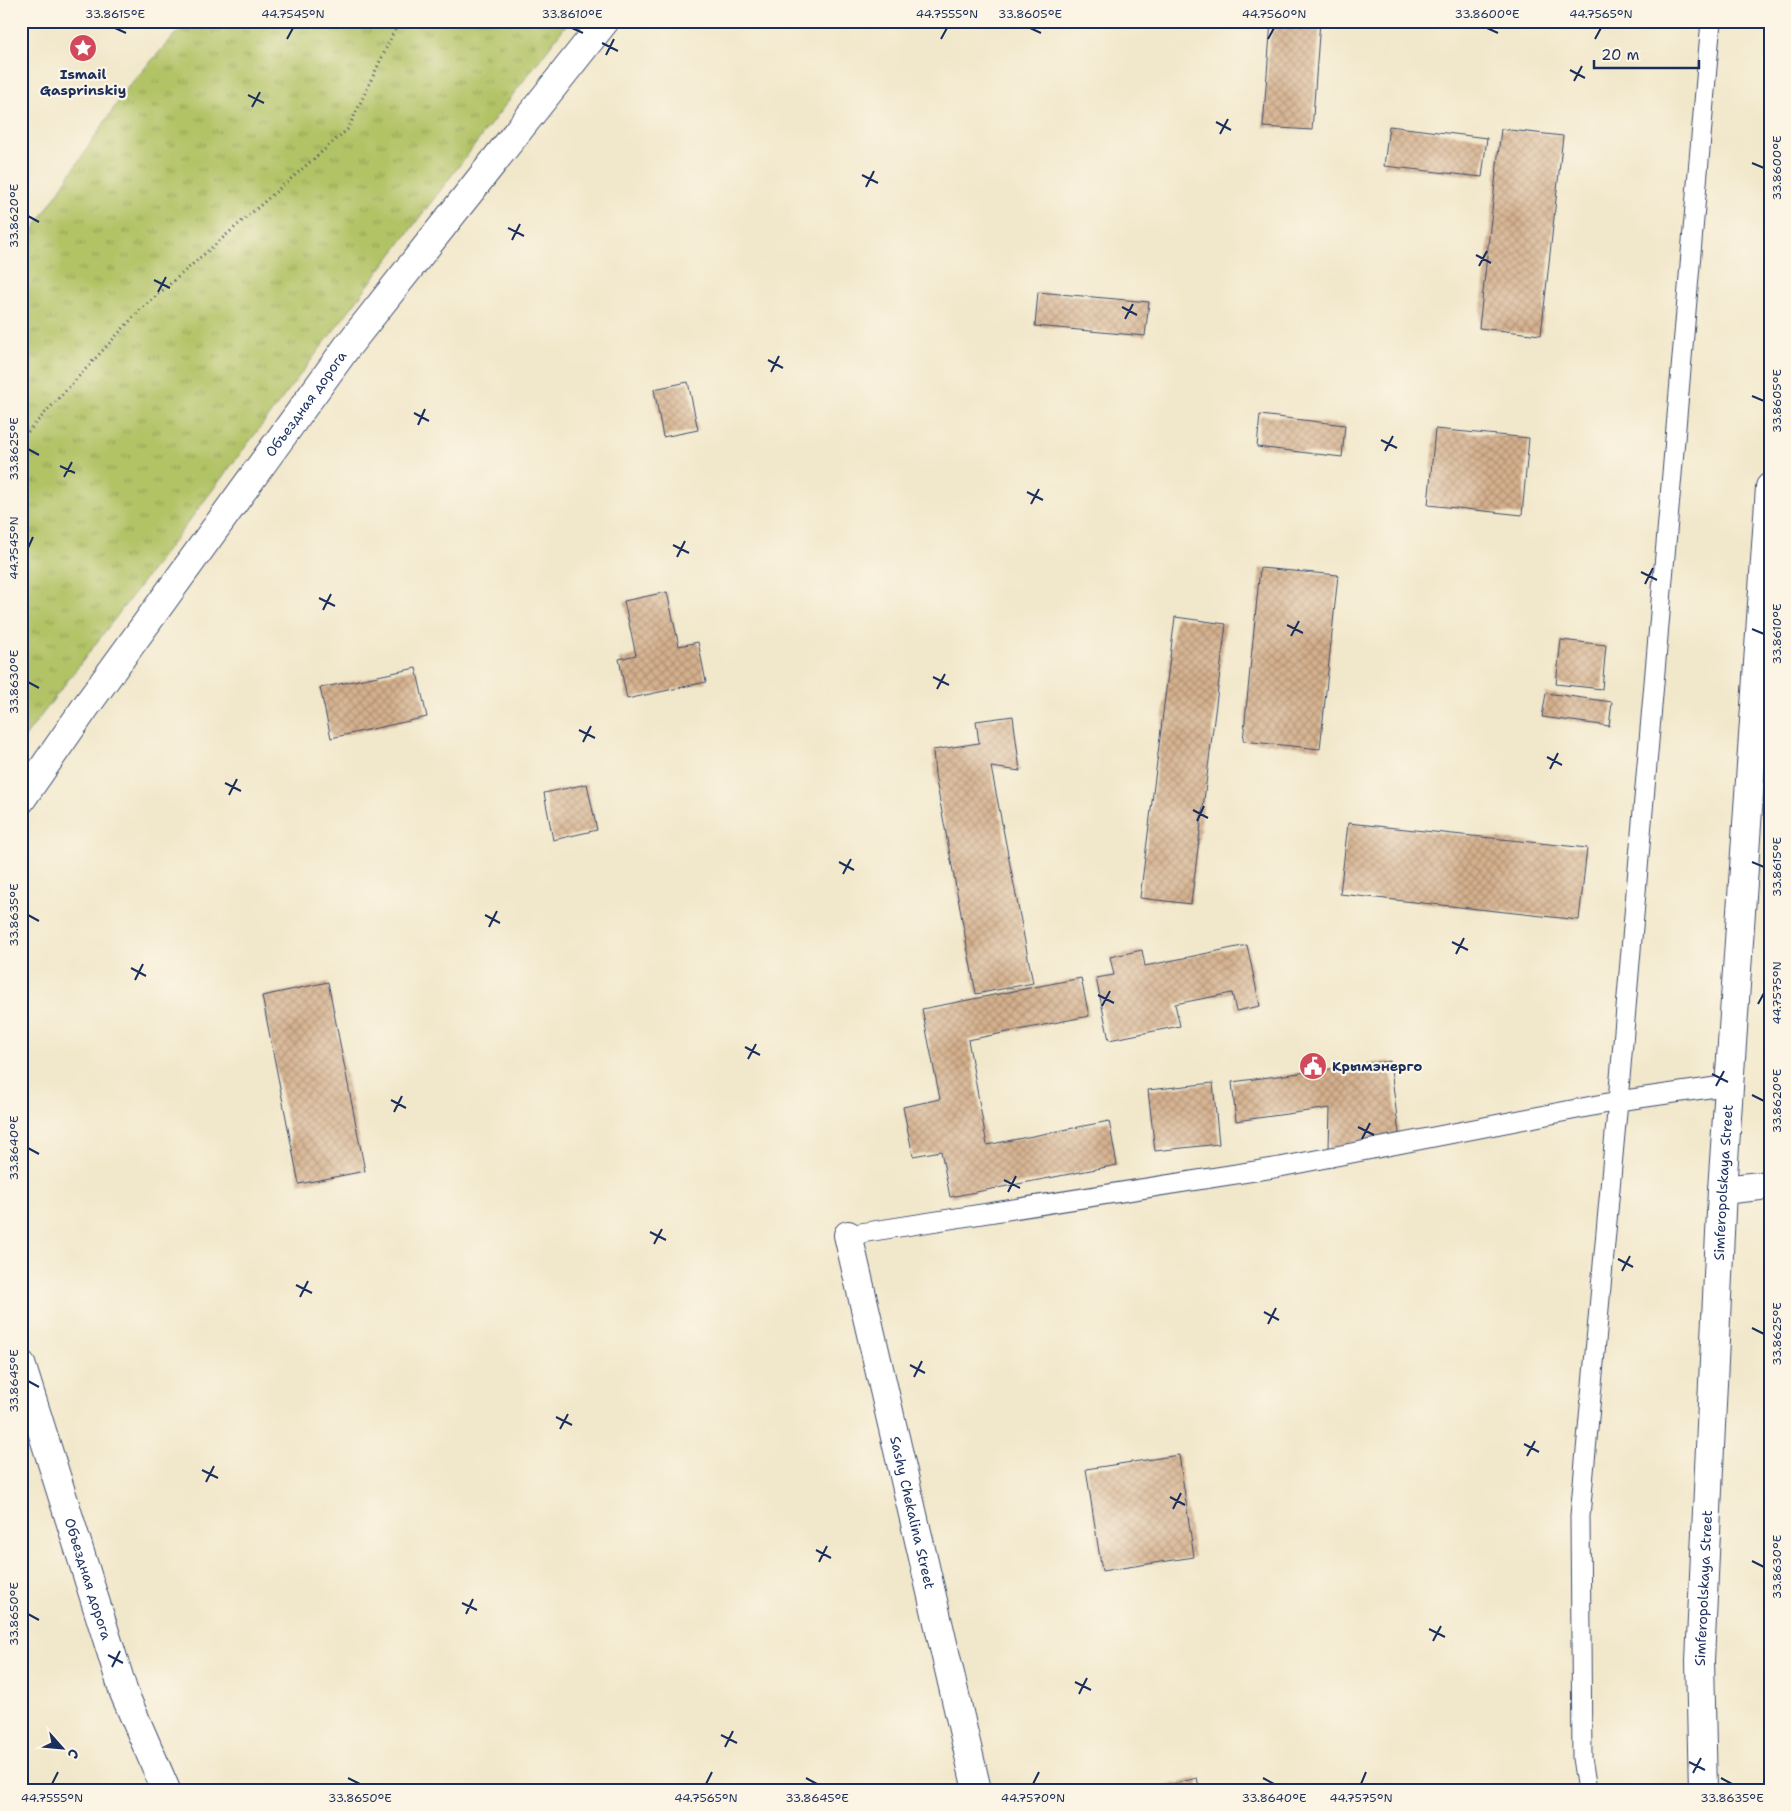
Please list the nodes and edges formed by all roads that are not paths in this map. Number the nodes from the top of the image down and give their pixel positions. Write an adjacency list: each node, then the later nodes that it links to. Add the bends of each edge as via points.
1 (606, 21): 4 (main road, Объездная дорога, via 347,347)
2 (1712, 21): 6 (lane)
3 (1770, 487): 5 (main road, Simferopolskaya Street)
4 (21, 800)
5 (1730, 1085): 6 (lane); 8 (main road, Simferopolskaya Street)
6 (1618, 1101): 9 (lane, via 1280,1167); 13 (lane, via 1580,1516 1582,1758)
7 (1770, 1185): 8 (main road)
8 (1722, 1190): 14 (main road, Simferopolskaya Street, via 1700,1661)
9 (848, 1235): 12 (main road, Sashy Chekalina Street)
10 (21, 1364): 11 (main road, Объездная дорога, via 124,1693)
11 (166, 1790)
12 (977, 1790)
13 (1587, 1790)
14 (1703, 1790)

